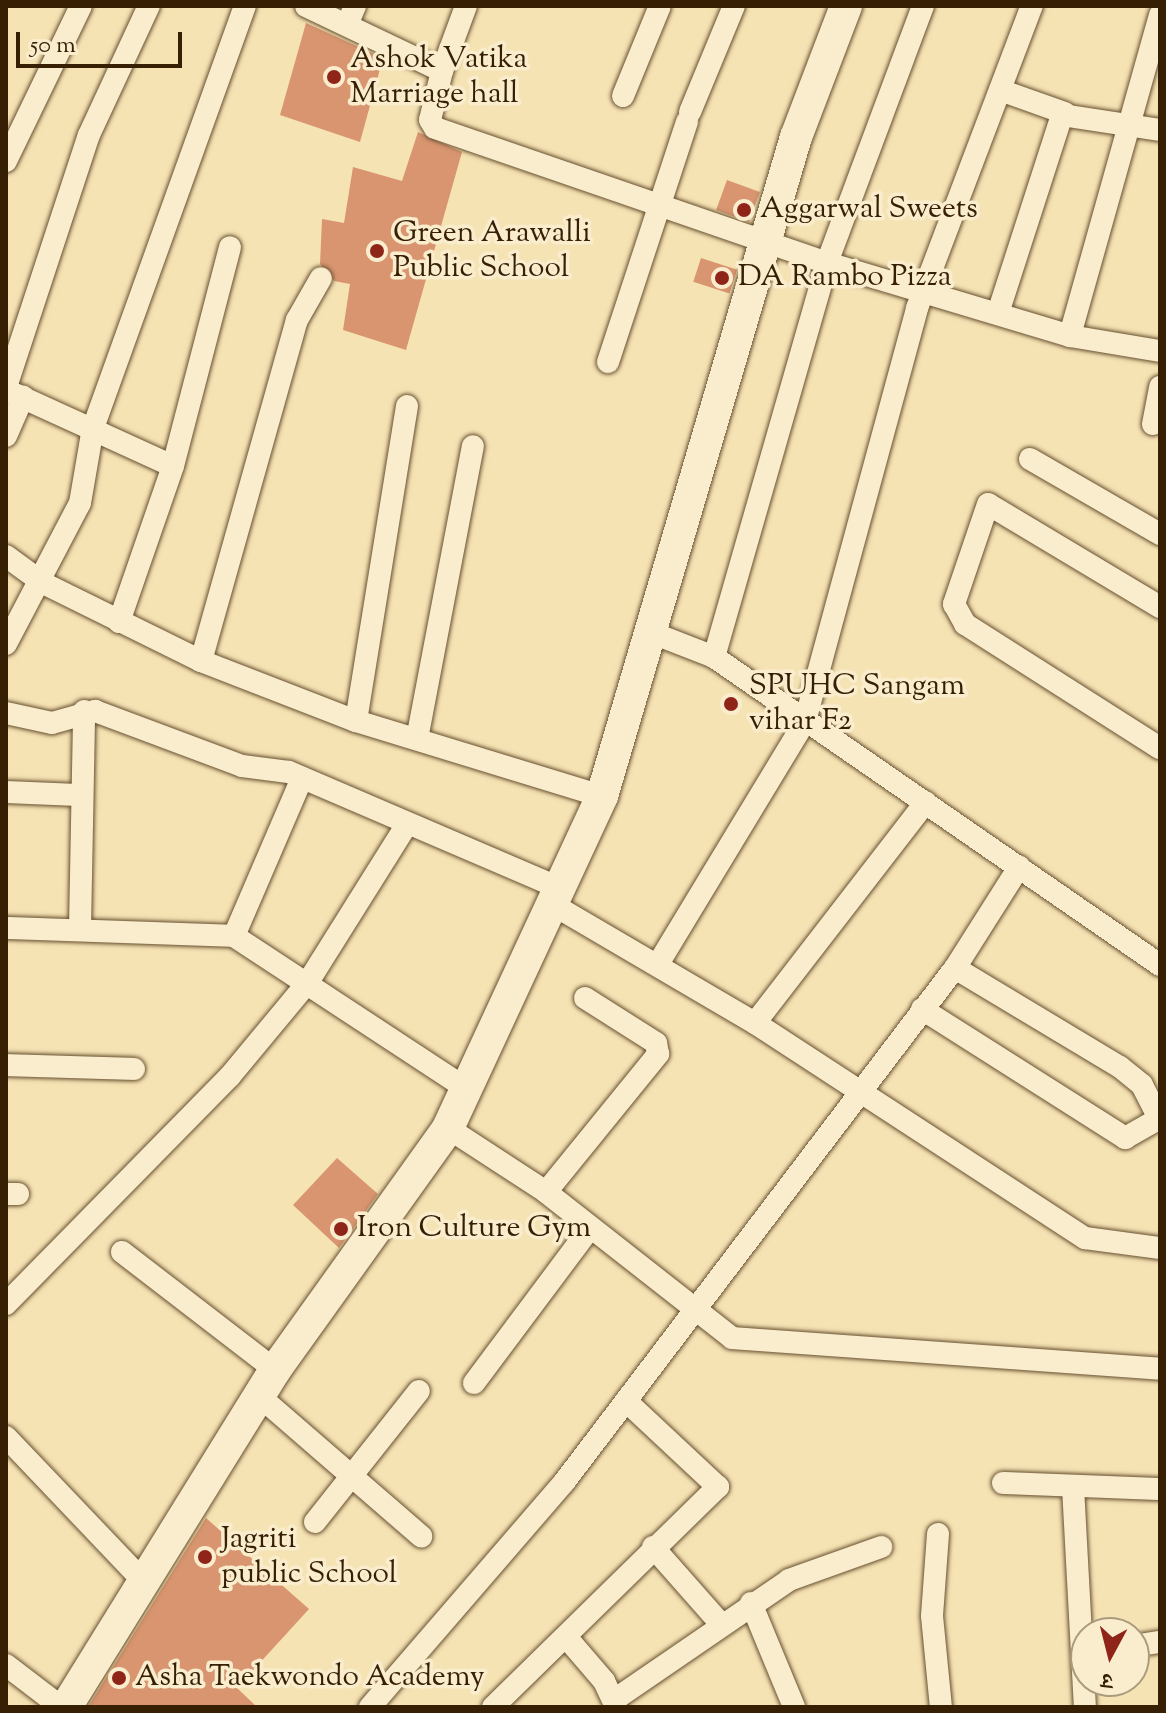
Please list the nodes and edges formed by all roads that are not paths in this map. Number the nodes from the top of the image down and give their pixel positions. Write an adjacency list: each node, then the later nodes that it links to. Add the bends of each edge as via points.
1 (81, 6): 19 (street)
2 (149, 6): 31 (street, via 89,135)
3 (245, 6): 34 (street)
4 (306, 6): 11 (street)
5 (466, 6): 13 (street)
6 (660, 6): 15 (street)
7 (734, 6): 20 (street, via 688,117)
8 (846, 6): 21 (street)
9 (923, 6): 23 (street)
10 (1032, 6): 14 (street)
11 (351, 15): 13 (street)
12 (1160, 15): 17 (street)
13 (442, 71): 20 (street, via 430,120 435,128)
14 (1000, 90): 16 (street); 25 (street)
15 (623, 96)
16 (1065, 113): 17 (street); 26 (street)
17 (1132, 126): 18 (street); 27 (street)
18 (1160, 130)
19 (6, 161)
20 (661, 202): 21 (street); 29 (street)
21 (768, 237): 23 (street); 44 (street)
22 (230, 247): 38 (street)
23 (827, 263): 25 (street); 46 (street)
24 (321, 278): 47 (street, via 297,320)
25 (923, 290): 26 (street); 51 (street)
26 (999, 310): 27 (street)
27 (1070, 336): 28 (street)
28 (1160, 351)
29 (608, 362)
30 (1160, 387): 33 (street)
31 (12, 391): 34 (street); 35 (street)
32 (407, 406): 50 (street)
33 (1153, 424)
34 (93, 428): 38 (street); 41 (street, via 80,503)
35 (6, 436)
36 (473, 446): 52 (street)
37 (1030, 459): 39 (street)
38 (173, 466): 43 (street)
39 (1160, 534)
40 (6, 556): 41 (street)
41 (43, 583): 43 (street); 45 (street)
42 (1160, 607): 53 (street, via 988,504 954,604 965,624)
43 (119, 622): 47 (street)
44 (650, 632): 46 (street); 57 (street)
45 (6, 644)
46 (714, 657): 51 (street)
47 (201, 661): 50 (street)
48 (84, 711): 49 (street, via 52,723); 54 (street, via 242,766); 56 (street)
49 (6, 713)
50 (356, 721): 52 (street)
51 (805, 721): 58 (street); 65 (street)
52 (417, 739): 57 (street)
53 (1160, 748)
54 (302, 778): 59 (street); 64 (street)
55 (6, 792): 56 (street)
56 (78, 795): 63 (street)
57 (602, 796): 61 (street)
58 (926, 802): 60 (street); 71 (street)
59 (407, 824): 61 (street); 68 (street)
60 (1019, 867): 66 (street); 67 (street)
61 (556, 896): 65 (street); 74 (street)
62 (6, 928): 63 (street)
63 (80, 928): 64 (street)
64 (234, 936): 68 (street)
65 (658, 964): 71 (street)
66 (1160, 965)
67 (955, 968): 70 (street); 76 (street, via 1120,1067 1142,1085)
68 (308, 982): 74 (street); 82 (street, via 230,1076)
69 (585, 998): 78 (street, via 656,1043 658,1054)
70 (922, 1009): 75 (street); 76 (street, via 1125,1138)
71 (755, 1023): 75 (street)
72 (6, 1065): 73 (street)
73 (134, 1069)
74 (465, 1088): 77 (street)
75 (856, 1092): 80 (street, via 1085,1238); 83 (street)
76 (1160, 1118)
77 (448, 1128): 78 (street); 85 (street)
78 (546, 1192): 79 (street)
79 (590, 1228): 83 (street); 86 (street)
80 (1160, 1248)
81 (122, 1252): 85 (street)
82 (6, 1304)
83 (693, 1314): 84 (street, via 742,1342); 88 (street)
84 (1160, 1369)
85 (266, 1382): 90 (street); 99 (street)
86 (474, 1383)
87 (419, 1391): 90 (street)
88 (626, 1401): 97 (street, via 718,1487); 107 (street)
89 (6, 1437): 99 (street)
90 (354, 1477): 94 (street); 96 (street)
91 (1003, 1483): 92 (street)
92 (1073, 1487): 93 (street); 101 (street)
93 (1160, 1489)
94 (315, 1522)
95 (938, 1534): 110 (street, via 932,1616)
96 (421, 1536)
97 (653, 1547): 102 (street); 103 (street)
98 (881, 1547): 100 (street, via 814,1569)
99 (141, 1579): 106 (street)
100 (751, 1603): 102 (street); 109 (street)
101 (1082, 1617)
102 (721, 1624): 105 (street)
103 (567, 1638): 105 (street); 108 (street)
104 (6, 1665): 106 (street)
105 (615, 1704)
106 (64, 1707)
107 (370, 1707)
108 (493, 1707)
109 (794, 1707)
110 (941, 1707)

